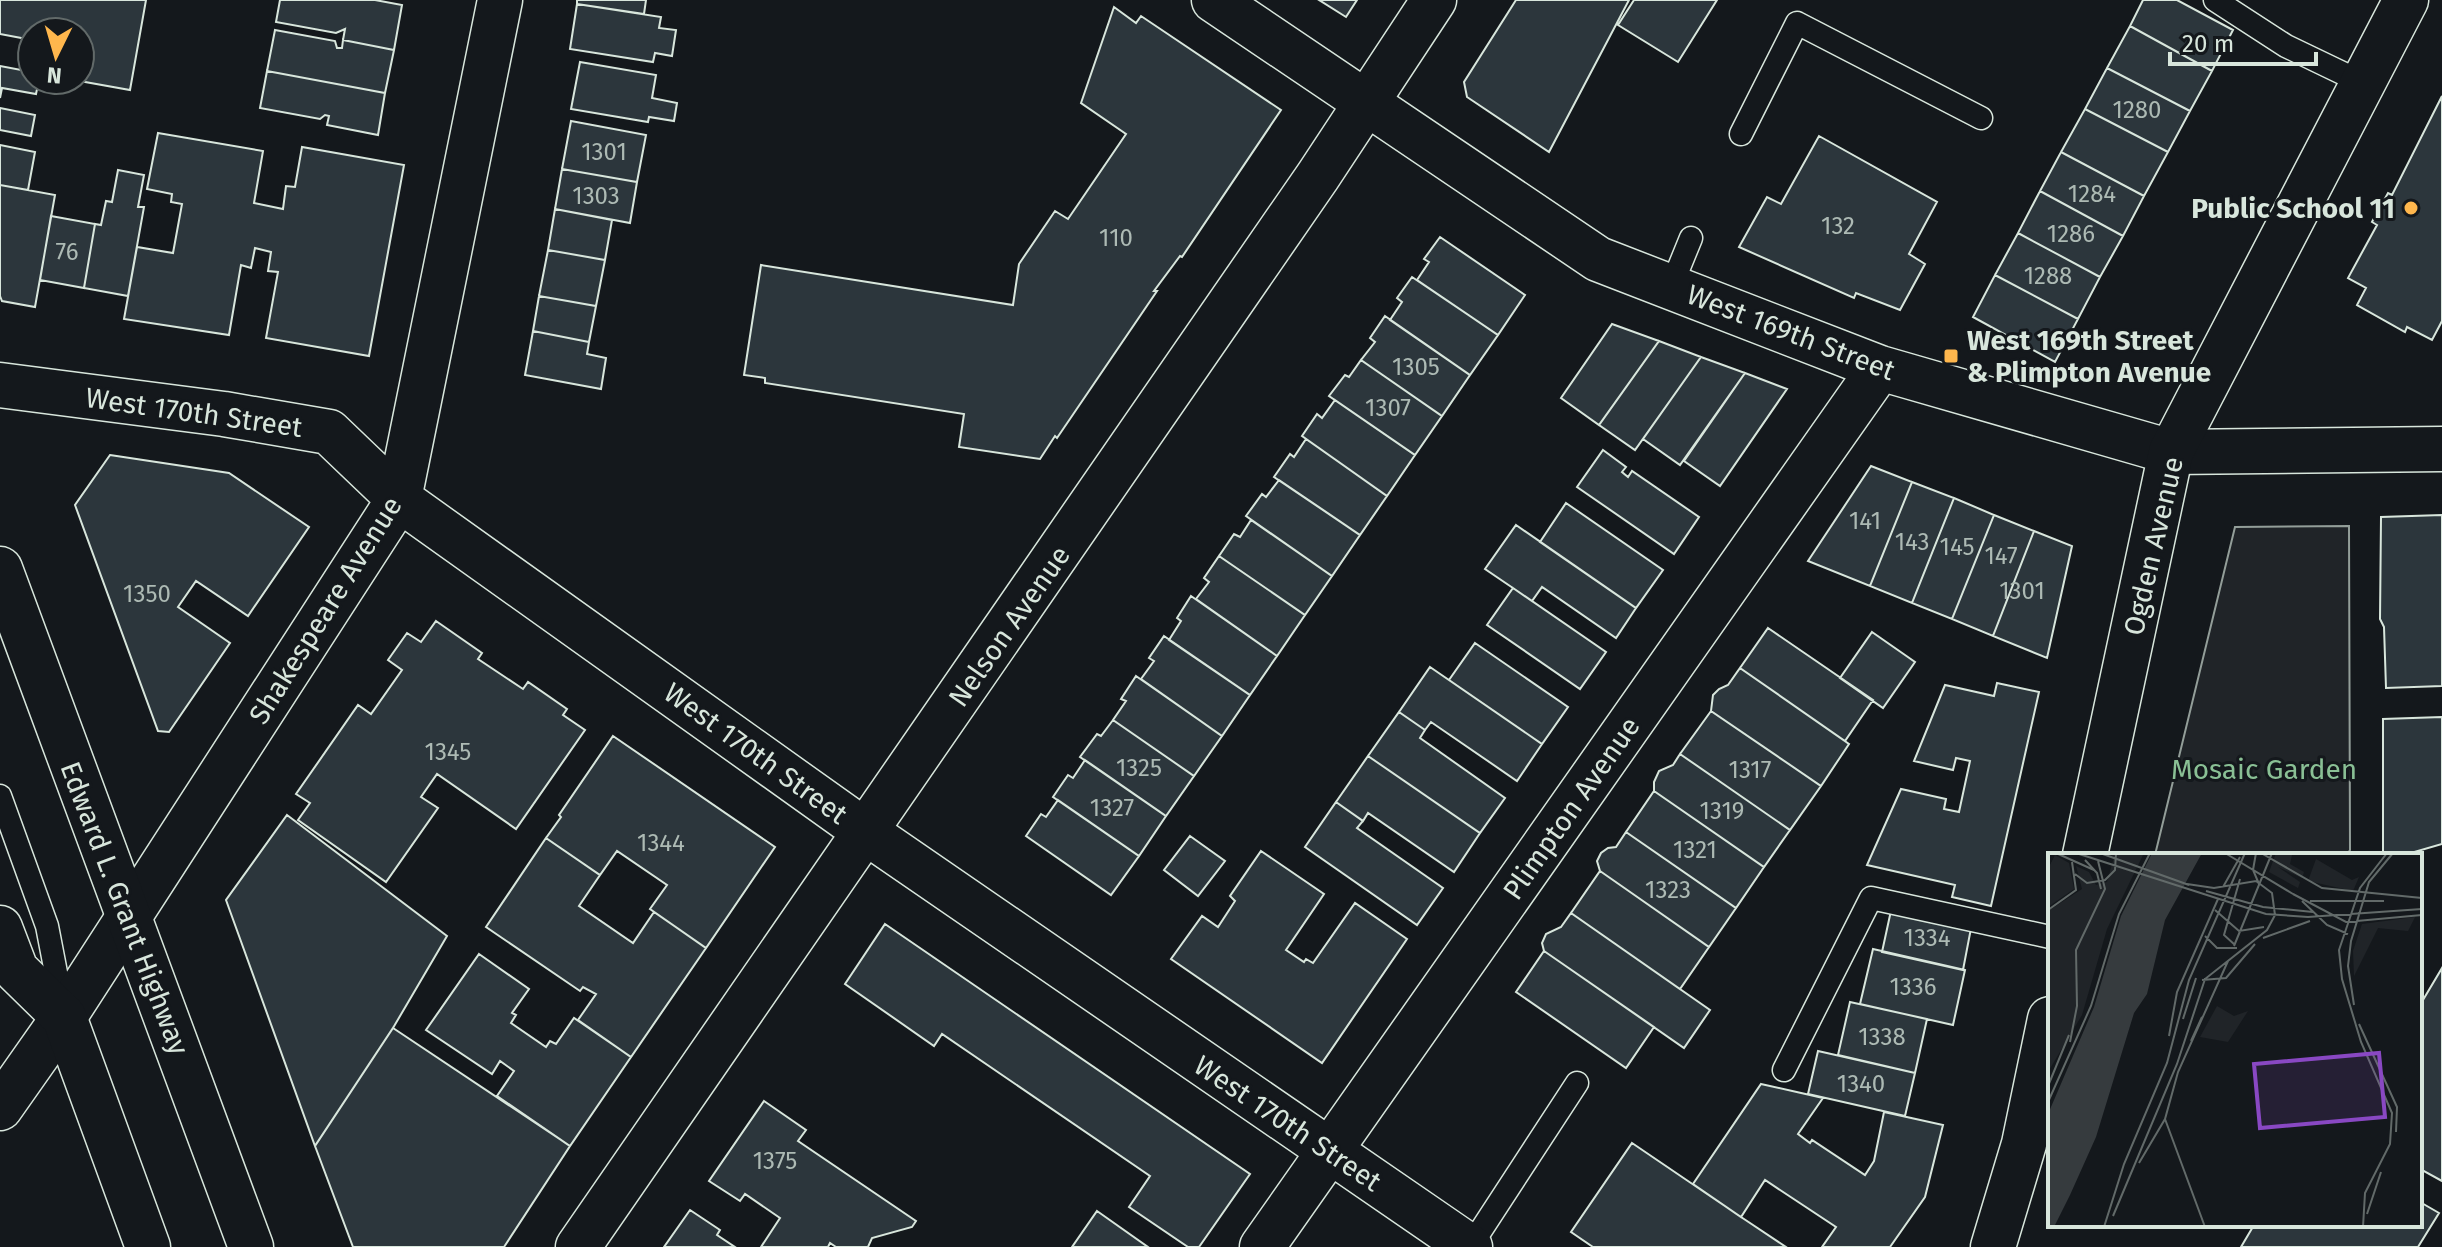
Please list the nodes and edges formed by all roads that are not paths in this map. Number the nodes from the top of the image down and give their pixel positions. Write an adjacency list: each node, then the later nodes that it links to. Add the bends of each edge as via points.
1 (500, 0): 16 (street, Shakespeare Avenue)
2 (1214, 0): 7 (street, West 169th Street)
3 (1434, 0): 7 (street, Nelson Avenue)
4 (2215, 0): 6 (lane, via 2286,46)
5 (2406, 0): 6 (street, Ogden Avenue)
6 (2363, 83): 15 (street, Ogden Avenue)
7 (1368, 103): 11 (street, West 169th Street, via 1598,259); 19 (street, Nelson Avenue)
8 (1981, 118): 9 (lane, via 1797,23)
9 (1741, 134)
10 (1691, 238): 11 (lane)
11 (1671, 287): 12 (street, West 169th Street)
12 (1880, 368): 15 (street, West 169th Street); 29 (street, Plimpton Avenue)
13 (0, 385): 16 (street, West 170th Street, via 329,432)
14 (2442, 449): 15 (street, West 169th Street)
15 (2171, 452): 20 (street, Ogden Avenue)
16 (399, 499): 19 (street, West 170th Street); 21 (street, Shakespeare Avenue)
17 (0, 569): 21 (street, Edward L. Grant Highway)
18 (0, 796): 24 (lane, via 47,926)
19 (866, 832): 29 (street, West 170th Street); 32 (street, Nelson Avenue)
20 (2085, 853)
21 (130, 916): 24 (street, Shakespeare Avenue); 31 (street, Edward L. Grant Highway)
22 (0, 928): 24 (street, via 16,970)
23 (2048, 937): 26 (lane, via 1871,898)
24 (64, 1017): 28 (street, Shakespeare Avenue); 30 (street)
25 (2048, 1029): 35 (street, via 2024,1144)
26 (1784, 1070)
27 (1577, 1083): 34 (lane)
28 (0, 1108)
29 (1329, 1151): 33 (street, Plimpton Avenue); 34 (street, West 170th Street)
30 (148, 1247)
31 (251, 1247)
32 (578, 1247)
33 (1262, 1247)
34 (1470, 1247)
35 (1993, 1247)

